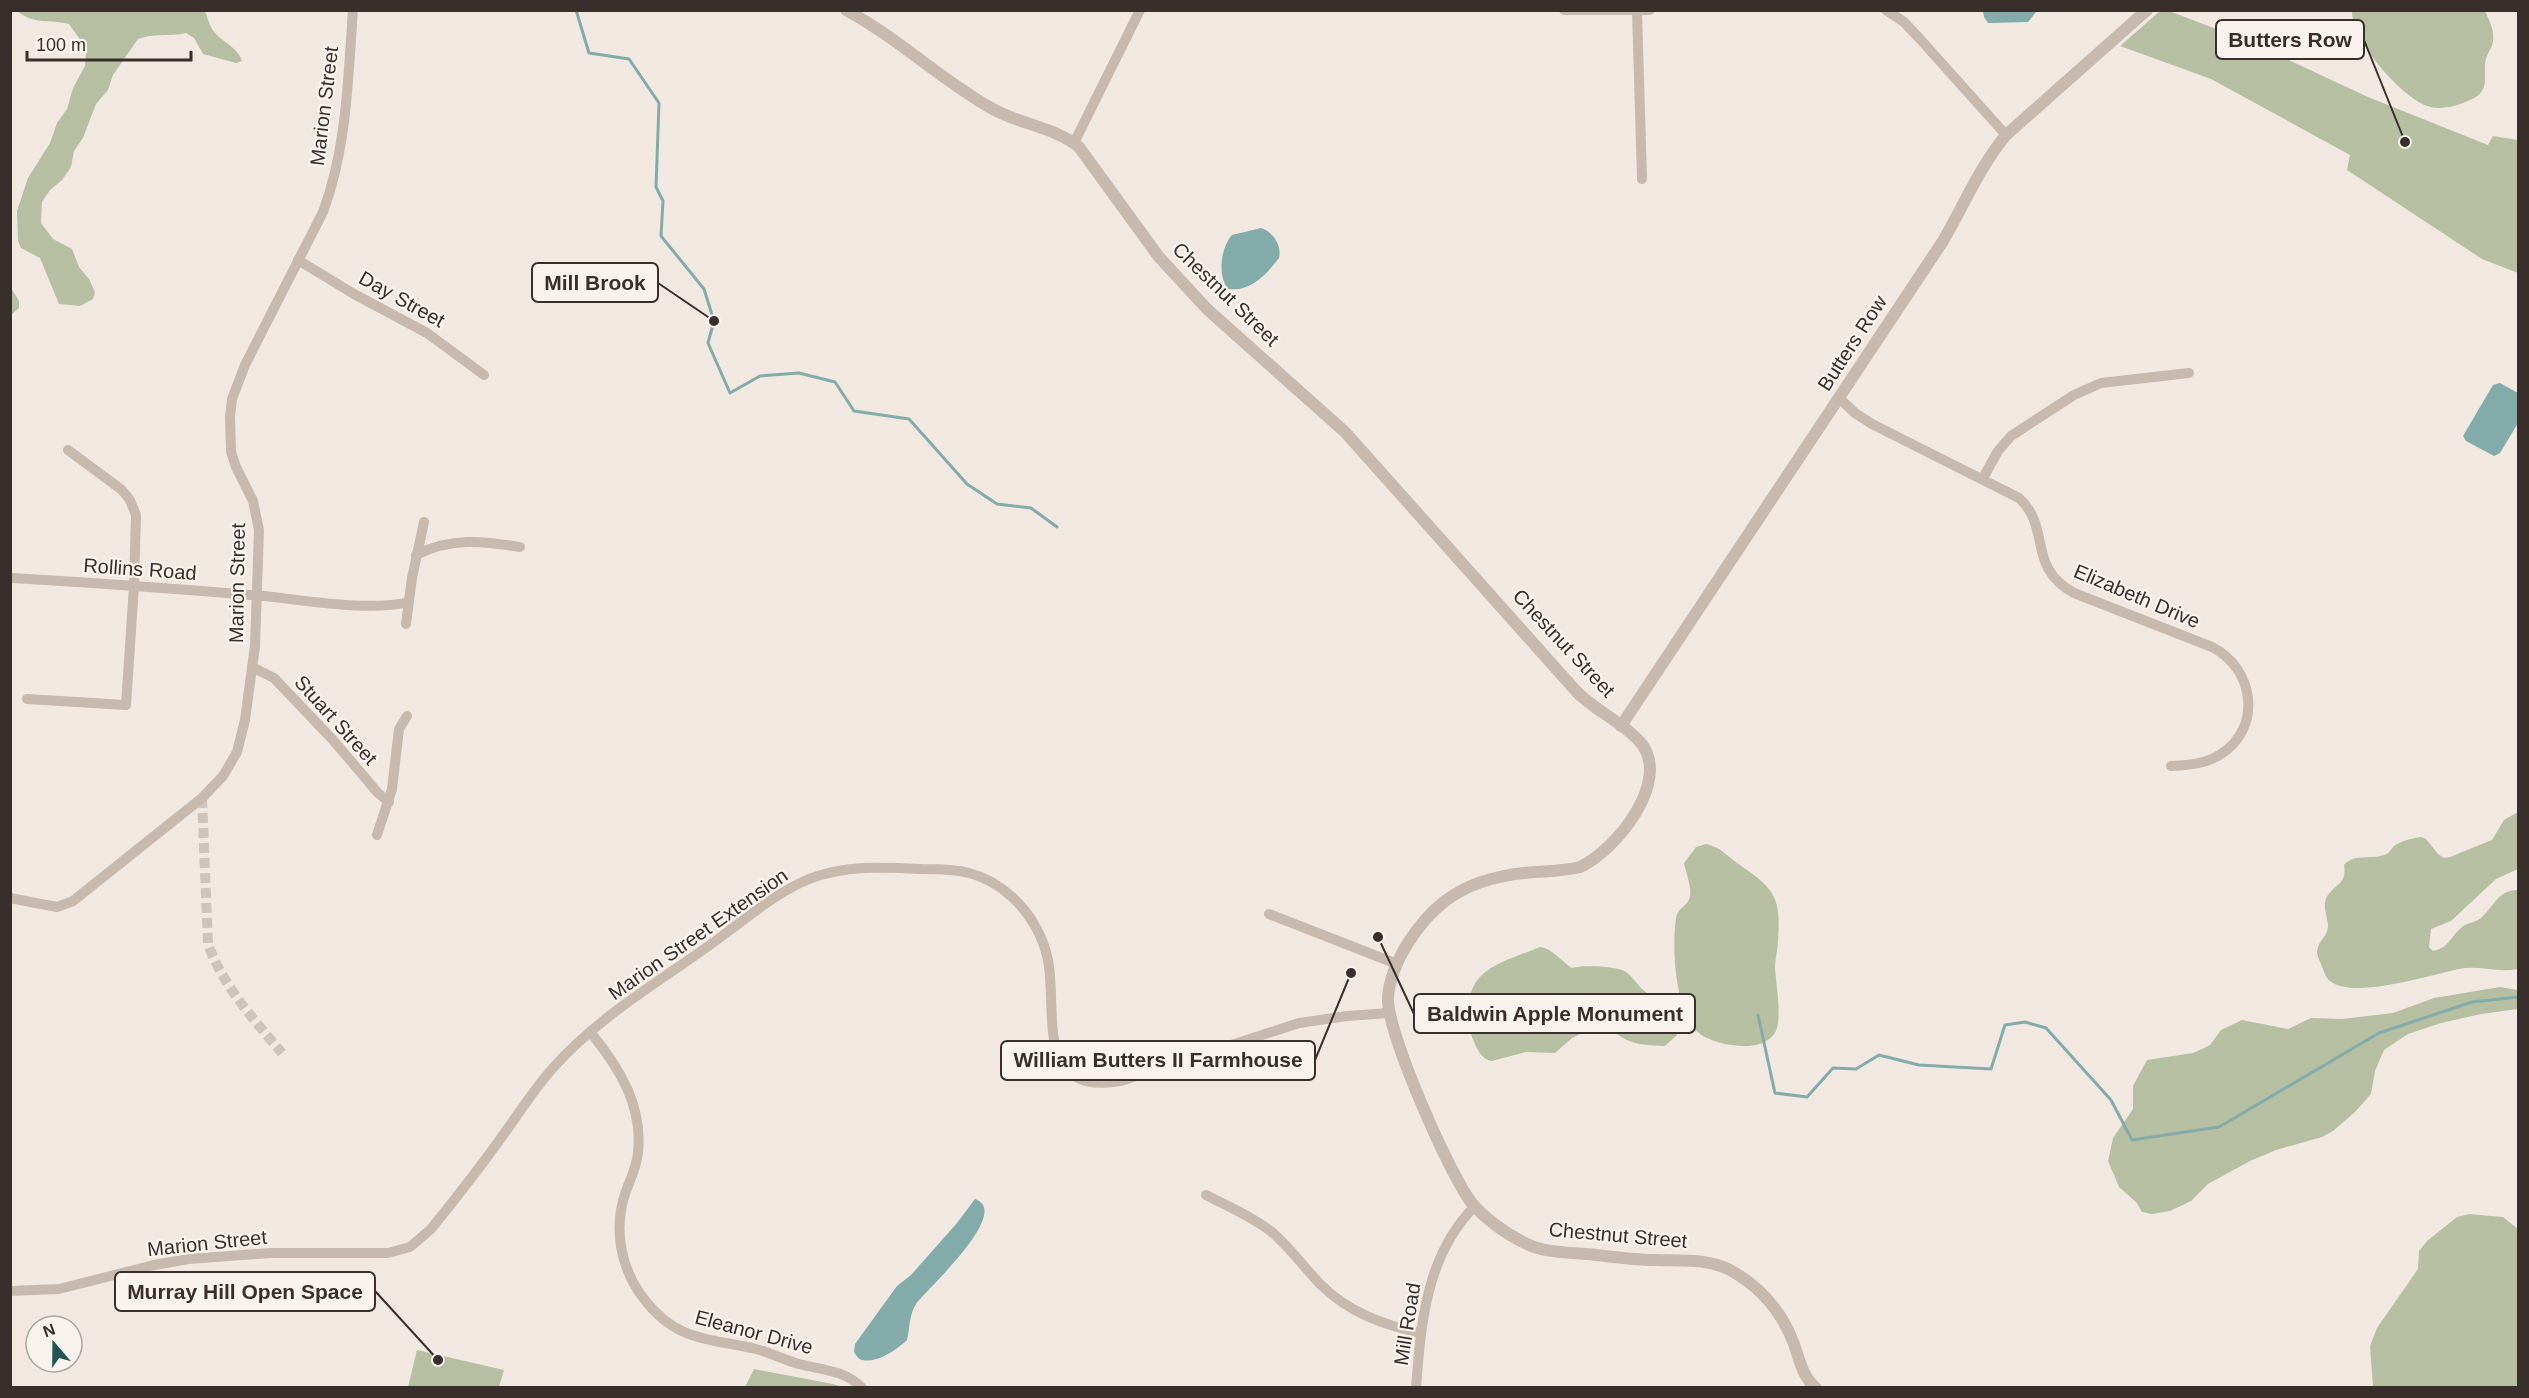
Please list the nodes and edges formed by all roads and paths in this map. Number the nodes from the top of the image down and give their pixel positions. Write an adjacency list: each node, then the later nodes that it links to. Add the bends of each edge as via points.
1 (353, 10): 12 (street, Marion Street, via 340,149 326,203)
2 (846, 10): 10 (street, Chestnut Street, via 992,109)
3 (1140, 10): 10 (street)
4 (1564, 10): 8 (street)
5 (1650, 10): 8 (street)
6 (1886, 10): 9 (street, via 1904,22)
7 (2147, 10): 9 (street, Butters Row)
8 (1637, 11): 11 (street)
9 (2006, 135): 15 (street, Butters Row, via 1978,174 1943,241)
10 (1074, 143): 29 (street, Chestnut Street, via 1174,274 1207,309 1345,432 1576,691)
11 (1642, 179)
12 (298, 260): 14 (street, Day Street, via 427,333); 23 (street, Marion Street, via 232,399 231,452 257,515 259,530)
13 (2189, 373): 17 (street, via 2101,383 2074,395 2011,436)
14 (484, 375)
15 (1839, 398): 17 (street, Elizabeth Drive, via 1872,424); 29 (street, Butters Row)
16 (68, 450): 22 (street, via 118,486 132,505 137,522)
17 (1983, 478): 30 (street, Elizabeth Drive, via 2013,494 2030,509 2045,565 2064,587 2212,647 2225,654 2239,671 2249,698 2241,735 2211,760)
18 (424, 522): 20 (street)
19 (520, 547): 20 (street, via 464,541 435,546)
20 (416, 555): 24 (street)
21 (13, 578): 22 (street, Rollins Road)
22 (134, 586): 23 (street, Rollins Road); 27 (street, via 126,705)
23 (258, 596): 24 (street, Rollins Road, via 345,604); 26 (street, Marion Street)
24 (409, 602): 25 (street)
25 (406, 624)
26 (252, 667): 31 (street, Stuart Street, via 274,678); 33 (street, Marion Street, via 237,752 202,798 69,903 61,907)
27 (27, 699)
28 (407, 716): 31 (street, via 397,737)
29 (1622, 726): 35 (street, Chestnut Street, via 1644,749 1650,779 1642,801 1611,843 1580,867 1512,874 1456,894 1424,923)
30 (2171, 766)
31 (389, 802): 32 (street)
32 (377, 836)
33 (10, 898)
34 (1269, 914): 35 (street)
35 (1397, 964): 36 (street, Chestnut Street, via 1388,994)
36 (1389, 1013): 37 (street, Marion Street Extension, via 1299,1023 1121,1081 1085,1081 1071,1073 1057,1054 1052,1038 1048,960 1035,926 1017,902 994,883 969,873 876,867 842,870 793,887 641,992); 39 (street, Chestnut Street, via 1438,1141)
37 (591, 1033): 40 (street, Marion Street Extension, via 553,1068 451,1205); 43 (street, Eleanor Drive, via 620,1071 637,1120 637,1163 622,1204 619,1228 625,1264 642,1297 669,1323 691,1336 841,1373)
38 (1206, 1195): 42 (street, via 1263,1225 1319,1282 1350,1307 1394,1328)
39 (1475, 1206): 42 (street, Mill Road, via 1455,1230 1437,1265); 45 (street, Chestnut Street, via 1516,1238 1539,1249 1694,1261 1729,1270 1756,1287 1775,1308 1790,1334 1804,1374)
40 (410, 1247): 41 (street, Marion Street, via 388,1253 302,1252 189,1259 59,1289)
41 (10, 1291)
42 (1421, 1333): 44 (street, Mill Road)
43 (862, 1388)
44 (1416, 1388)
45 (1816, 1388)

